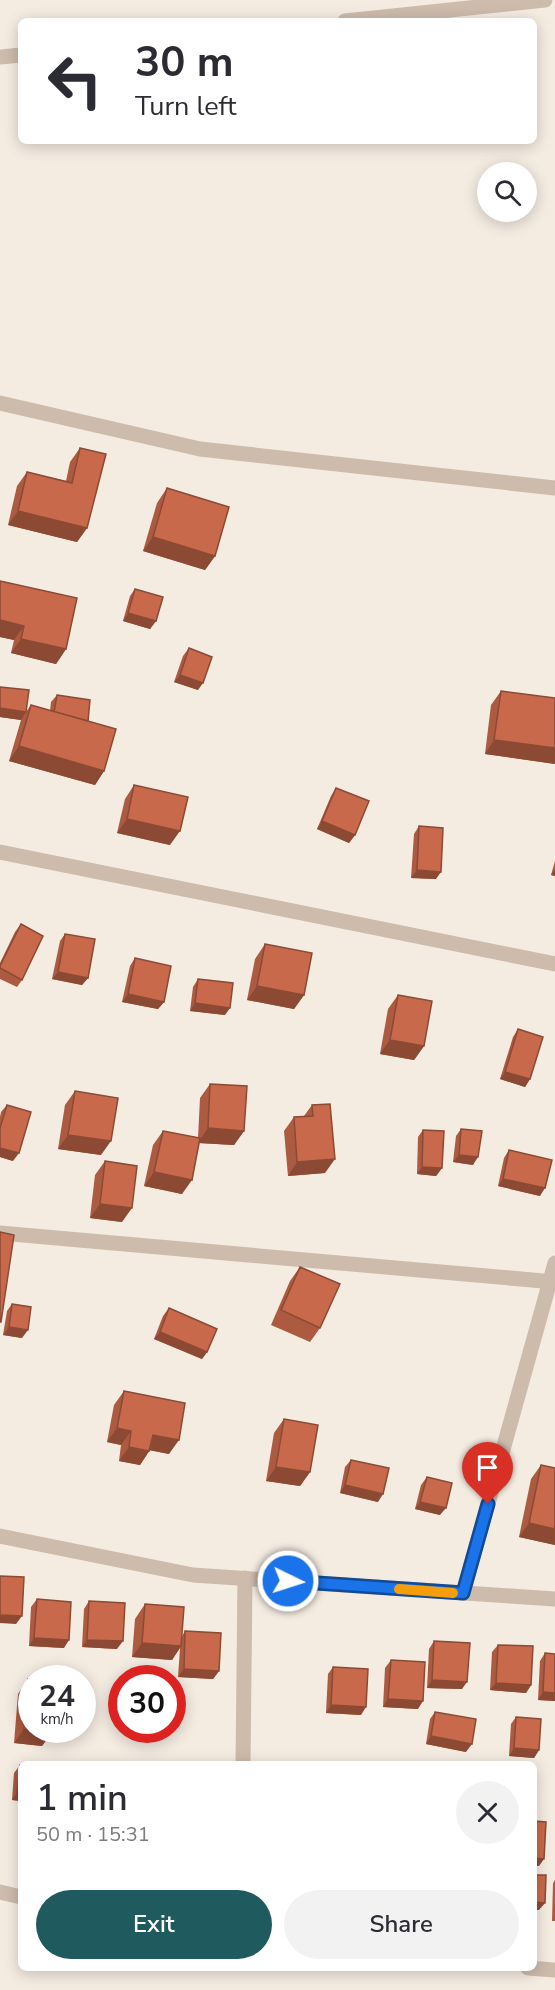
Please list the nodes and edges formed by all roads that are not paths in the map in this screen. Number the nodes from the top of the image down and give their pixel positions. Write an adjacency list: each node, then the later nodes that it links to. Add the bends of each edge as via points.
1 (546, 0): 2 (street)
2 (374, 18)
3 (18, 55): 4 (street)
4 (0, 57)
5 (0, 403): 6 (street, via 200,449)
6 (555, 488)
7 (0, 852): 8 (street)
8 (555, 964)
9 (0, 1233): 11 (street)
10 (555, 1263): 11 (street)
11 (552, 1282): 14 (street)
12 (0, 1536): 13 (street, via 193,1575)
13 (245, 1578): 14 (street); 16 (street)
14 (463, 1593): 15 (street)
15 (555, 1599)
16 (243, 1761)
17 (0, 1892): 18 (street)
18 (18, 1896)
19 (537, 1969): 20 (street)
20 (555, 1970)

